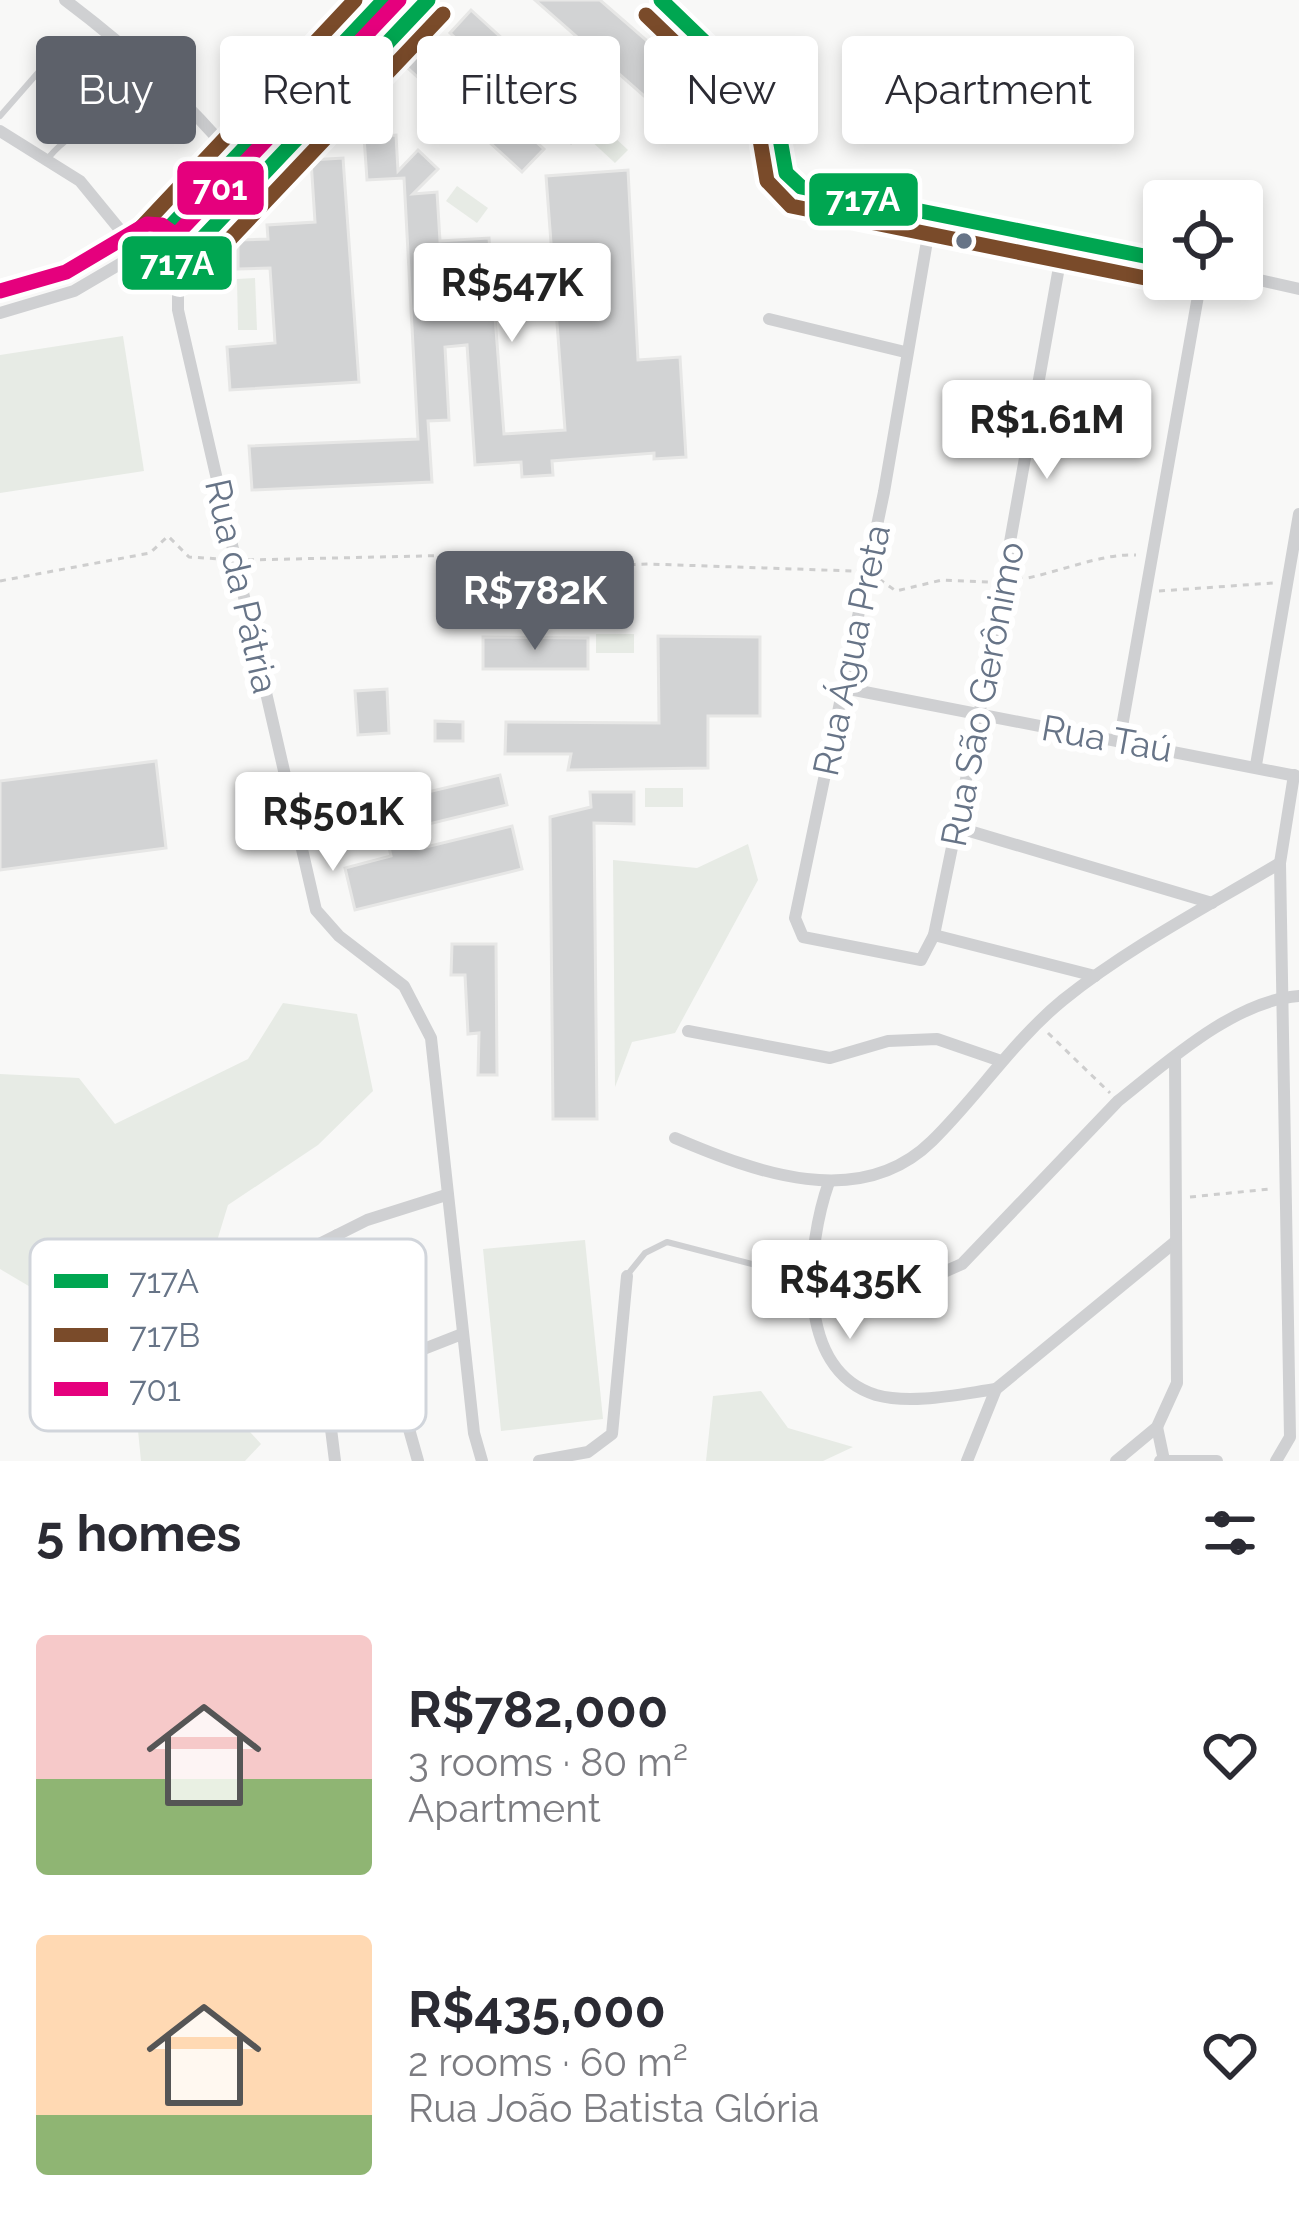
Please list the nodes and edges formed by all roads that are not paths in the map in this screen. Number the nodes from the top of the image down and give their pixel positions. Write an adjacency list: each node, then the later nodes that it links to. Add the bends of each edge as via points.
1 (65, 0): 5 (street)
2 (384, 0): 12 (street)
3 (428, 0): 18 (street)
4 (661, 0): 13 (street, via 775,110 792,182)
5 (109, 36)
6 (36, 75): 7 (lane)
7 (0, 116)
8 (196, 118): 12 (street)
9 (0, 131): 11 (street)
10 (63, 144): 11 (lane)
11 (49, 157): 16 (street, via 106,206)
12 (236, 160): 15 (street)
13 (932, 212): 14 (street); 24 (street, Rua Água Preta)
14 (1064, 239): 17 (street); 27 (street, Rua São Gerônimo)
15 (154, 244): 16 (street); 18 (street)
16 (140, 254): 22 (street, via 74,291)
17 (1143, 256)
18 (178, 264): 43 (street, Rua da Pátria, via 178,310 316,910 404,986 431,1037)
19 (1263, 281): 20 (street)
20 (1299, 289)
21 (1197, 300): 28 (street)
22 (0, 313)
23 (769, 319): 24 (street)
24 (905, 352): 26 (street, Rua Água Preta)
25 (1299, 514): 29 (street)
26 (844, 688): 27 (street, Rua Taú); 34 (street, Rua Água Preta, via 798,932 913,962 927,956)
27 (979, 716): 28 (street, Rua Taú); 31 (street, Rua São Gerônimo)
28 (1120, 738): 29 (street, Rua Taú)
29 (1256, 765): 30 (street, Rua Taú)
30 (1296, 776): 32 (street)
31 (956, 827): 33 (street); 34 (street, Rua São Gerônimo)
32 (1280, 863): 33 (street); 37 (street)
33 (1212, 903): 35 (street)
34 (934, 935): 35 (street)
35 (1095, 976): 40 (street)
36 (1299, 996): 37 (street)
37 (1284, 997): 39 (street); 65 (street, via 1290,1436)
38 (688, 1031): 40 (street, via 830,1058 937,1039)
39 (1175, 1059): 47 (street); 50 (street, via 1118,1101 962,1264)
40 (1000, 1061): 42 (street, via 929,1144 881,1172)
41 (675, 1138): 42 (street, via 731,1162)
42 (829, 1183): 49 (street)
43 (446, 1195): 44 (street); 51 (street, Rua da Pátria)
44 (337, 1235): 45 (street); 46 (street)
45 (329, 1239)
46 (339, 1239)
47 (1175, 1242): 53 (street); 54 (street, via 1177,1383)
48 (627, 1276): 49 (lane, via 667,1242); 60 (street, via 612,1434 588,1452)
49 (810, 1280): 50 (street)
50 (815, 1308): 53 (street, via 832,1360 875,1394)
51 (462, 1334): 52 (street); 59 (street, Rua da Pátria)
52 (426, 1351)
53 (996, 1389): 61 (street)
54 (1157, 1427): 62 (street); 63 (street)
55 (330, 1431): 57 (street)
56 (409, 1431): 58 (street)
57 (334, 1461)
58 (418, 1461)
59 (482, 1461)
60 (539, 1461)
61 (967, 1461)
62 (1116, 1461)
63 (1162, 1461): 64 (street)
64 (1217, 1461)
65 (1276, 1461)

